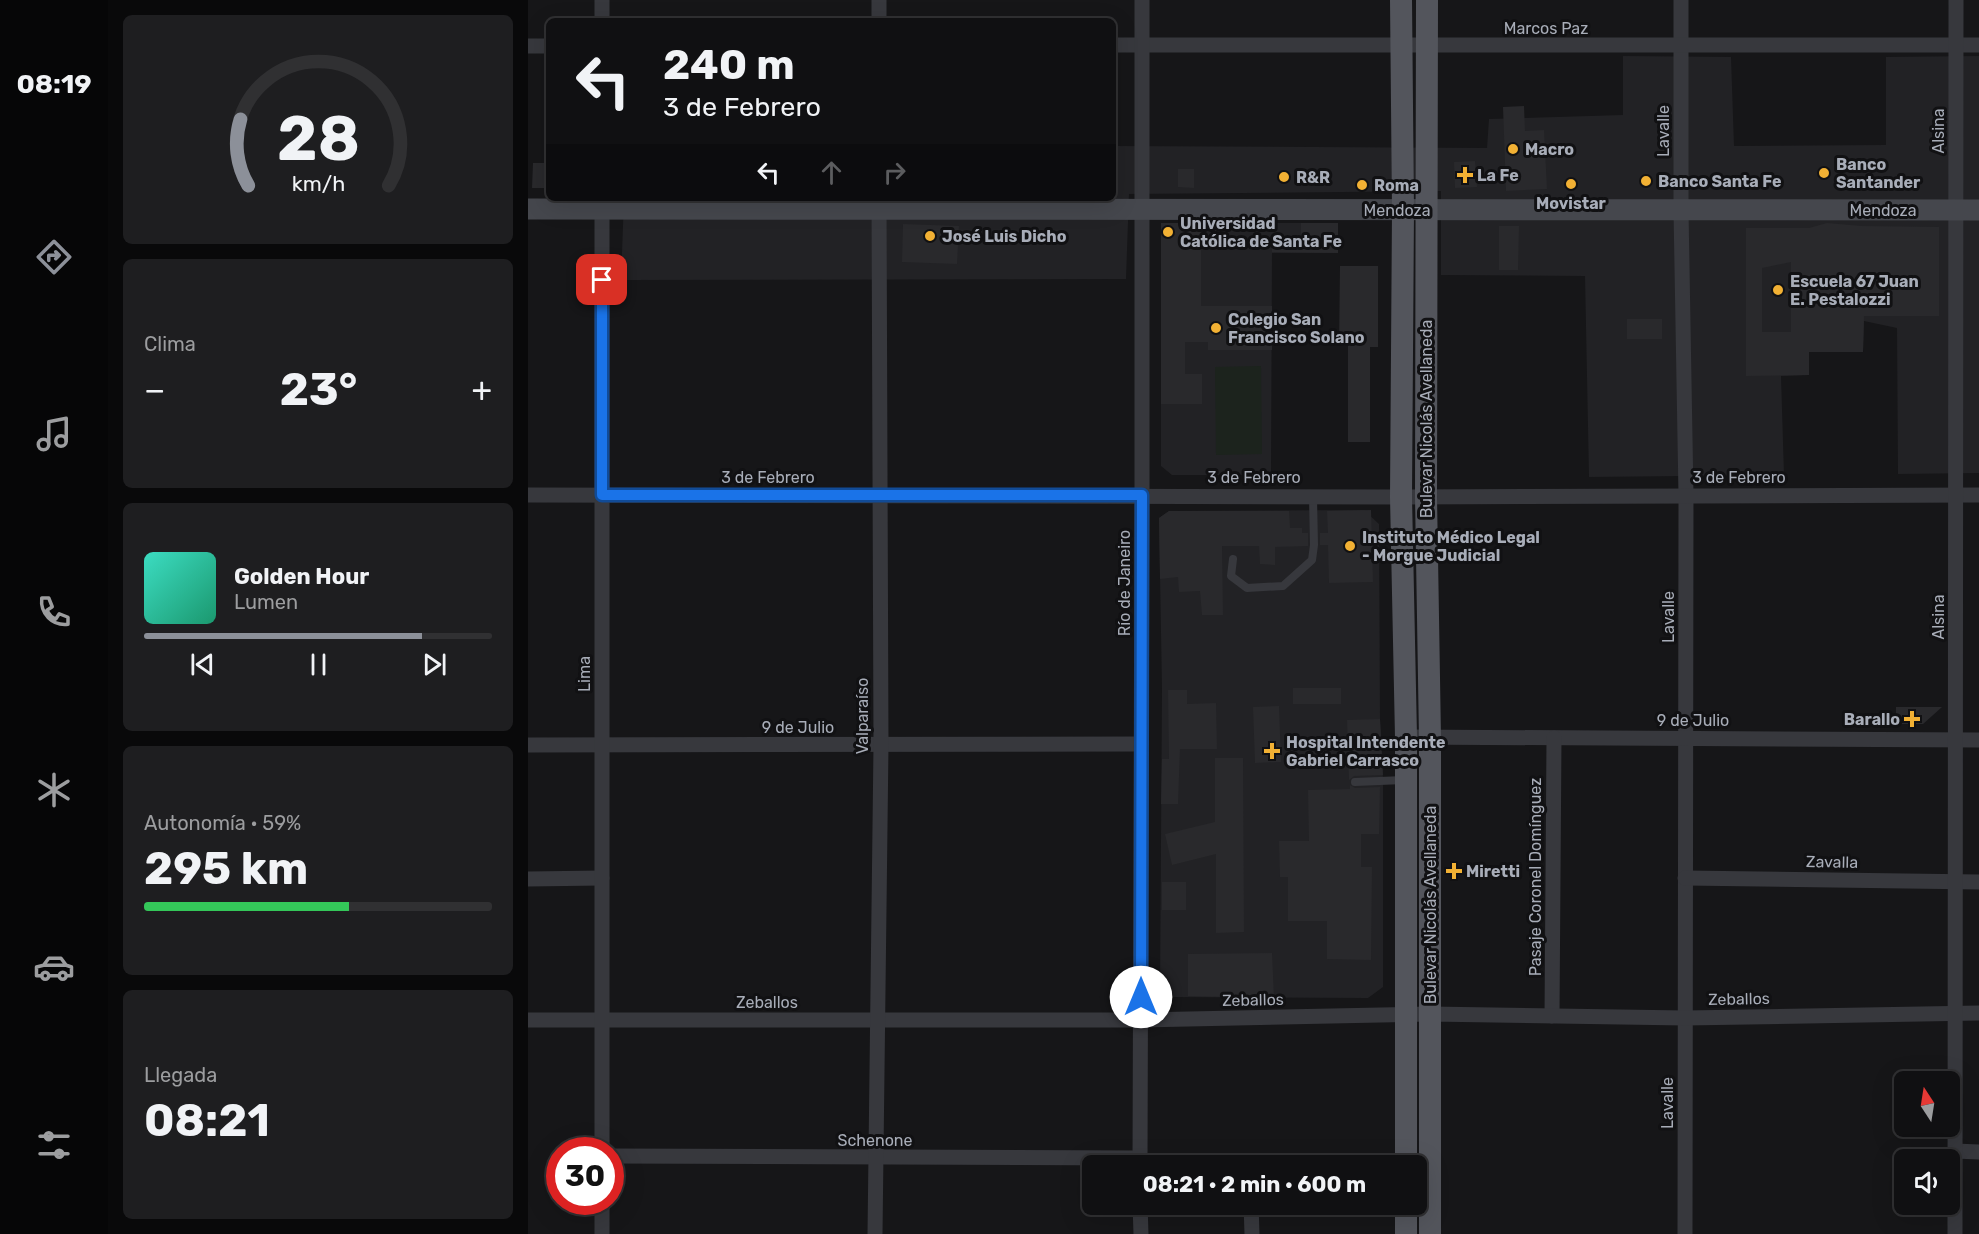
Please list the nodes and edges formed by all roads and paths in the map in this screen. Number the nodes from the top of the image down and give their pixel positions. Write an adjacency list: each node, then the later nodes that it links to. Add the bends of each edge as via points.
1 (602, 0): 8 (street)
2 (879, 0): 9 (street)
3 (1142, 0): 13 (street, Río de Janeiro)
4 (1401, 0): 16 (main road, Bulevar Nicolás Avellaneda)
5 (1427, 0): 17 (main road, Bulevar Nicolás Avellaneda)
6 (1681, 0): 18 (street, Lavalle)
7 (1956, 0): 14 (street, Alsina)
8 (602, 18)
9 (879, 18)
10 (528, 45): 11 (street)
11 (546, 45)
12 (1116, 45): 13 (street, Marcos Paz)
13 (1142, 45): 16 (street, Marcos Paz); 22 (street, Río de Janeiro)
14 (1956, 45): 15 (street, Marcos Paz); 18 (street, Marcos Paz); 26 (street, Alsina)
15 (1979, 45)
16 (1402, 46): 17 (street, Marcos Paz); 23 (main road, Bulevar Nicolás Avellaneda)
17 (1427, 46): 18 (street, Marcos Paz); 24 (main road, Bulevar Nicolás Avellaneda)
18 (1681, 46): 25 (street, Lavalle)
19 (602, 203): 20 (main road, Mendoza); 21 (main road, Mendoza); 29 (street, Lima)
20 (879, 204): 22 (main road, Mendoza); 30 (street, Valparaíso)
21 (528, 209)
22 (1142, 209): 23 (main road, Mendoza); 31 (street, Río de Janeiro)
23 (1403, 210): 24 (main road, Mendoza); 36 (main road, Bulevar Nicolás Avellaneda)
24 (1427, 210): 25 (main road, Mendoza); 37 (main road, Bulevar Nicolás Avellaneda)
25 (1681, 210): 26 (main road, Mendoza); 33 (street, Lavalle)
26 (1956, 210): 27 (main road, Mendoza); 34 (street, Alsina)
27 (1979, 210)
28 (528, 495): 29 (street, 3 de Febrero)
29 (602, 495): 30 (street, 3 de Febrero); 48 (street, Lima)
30 (880, 495): 31 (street, 3 de Febrero); 45 (street, Valparaíso)
31 (1142, 495): 32 (street, 3 de Febrero); 46 (street, Río de Janeiro)
32 (1313, 495): 36 (street, 3 de Febrero); 38 (lane, via 1312,560 1283,586 1248,588 1231,576)
33 (1686, 495): 34 (street, 3 de Febrero); 37 (street, 3 de Febrero); 42 (street, Lavalle)
34 (1956, 495): 35 (street, 3 de Febrero); 43 (street, Alsina)
35 (1979, 495)
36 (1401, 496): 37 (street, 3 de Febrero); 39 (main road, Bulevar Nicolás Avellaneda)
37 (1426, 496): 40 (main road, Bulevar Nicolás Avellaneda)
38 (1233, 559)
39 (1406, 737): 40 (street, 9 de Julio); 49 (main road, Bulevar Nicolás Avellaneda)
40 (1430, 738): 41 (street, 9 de Julio); 57 (main road, Bulevar Nicolás Avellaneda)
41 (1554, 738): 42 (street, 9 de Julio); 60 (street, Pasaje Coronel Domínguez)
42 (1686, 738): 43 (street, 9 de Julio); 52 (street, Lavalle)
43 (1956, 740): 44 (street, 9 de Julio); 54 (street, Alsina)
44 (1979, 740)
45 (881, 744): 46 (street, 9 de Julio); 48 (street, 9 de Julio); 62 (street, Valparaíso)
46 (1141, 744): 65 (street, Río de Janeiro)
47 (528, 745): 48 (street, 9 de Julio)
48 (602, 745): 51 (street, Lima)
49 (1406, 780): 50 (lane); 56 (main road, Bulevar Nicolás Avellaneda)
50 (1355, 782)
51 (602, 878): 53 (street); 64 (street, Lima)
52 (1685, 878): 54 (street, Zavalla); 61 (street, Lavalle)
53 (528, 879)
54 (1956, 882): 55 (street, Zavalla); 58 (street, Alsina)
55 (1979, 882)
56 (1406, 1014): 57 (street, Zeballos); 65 (street, Zeballos); 71 (main road, Bulevar Nicolás Avellaneda)
57 (1430, 1014): 60 (street, Zeballos); 85 (main road, Bulevar Nicolás Avellaneda)
58 (1955, 1014): 59 (street, Zeballos); 61 (street, Zeballos); 67 (street, Alsina)
59 (1979, 1014)
60 (1552, 1016): 61 (street, Zeballos)
61 (1685, 1018): 86 (street, Lavalle)
62 (877, 1019): 64 (street, Zeballos); 65 (street, Zeballos); 73 (street, Valparaíso)
63 (528, 1020): 64 (street, Zeballos)
64 (601, 1020): 66 (street, Lima)
65 (1141, 1020): 70 (street, Río de Janeiro)
66 (602, 1137)
67 (1955, 1149)
68 (1960, 1152): 69 (street)
69 (1979, 1152)
70 (1140, 1155)
71 (1406, 1155)
72 (624, 1156): 73 (street, Schenone)
73 (876, 1158): 74 (street, Schenone); 81 (street, Valparaíso)
74 (1082, 1161)
75 (602, 1215): 80 (street)
76 (1140, 1215): 82 (street)
77 (1251, 1215): 83 (street)
78 (1406, 1215): 84 (main road)
79 (1955, 1215): 87 (street, Alsina)
80 (602, 1234)
81 (875, 1234)
82 (1141, 1234)
83 (1252, 1234)
84 (1406, 1234)
85 (1430, 1234)
86 (1685, 1234)
87 (1955, 1234)

